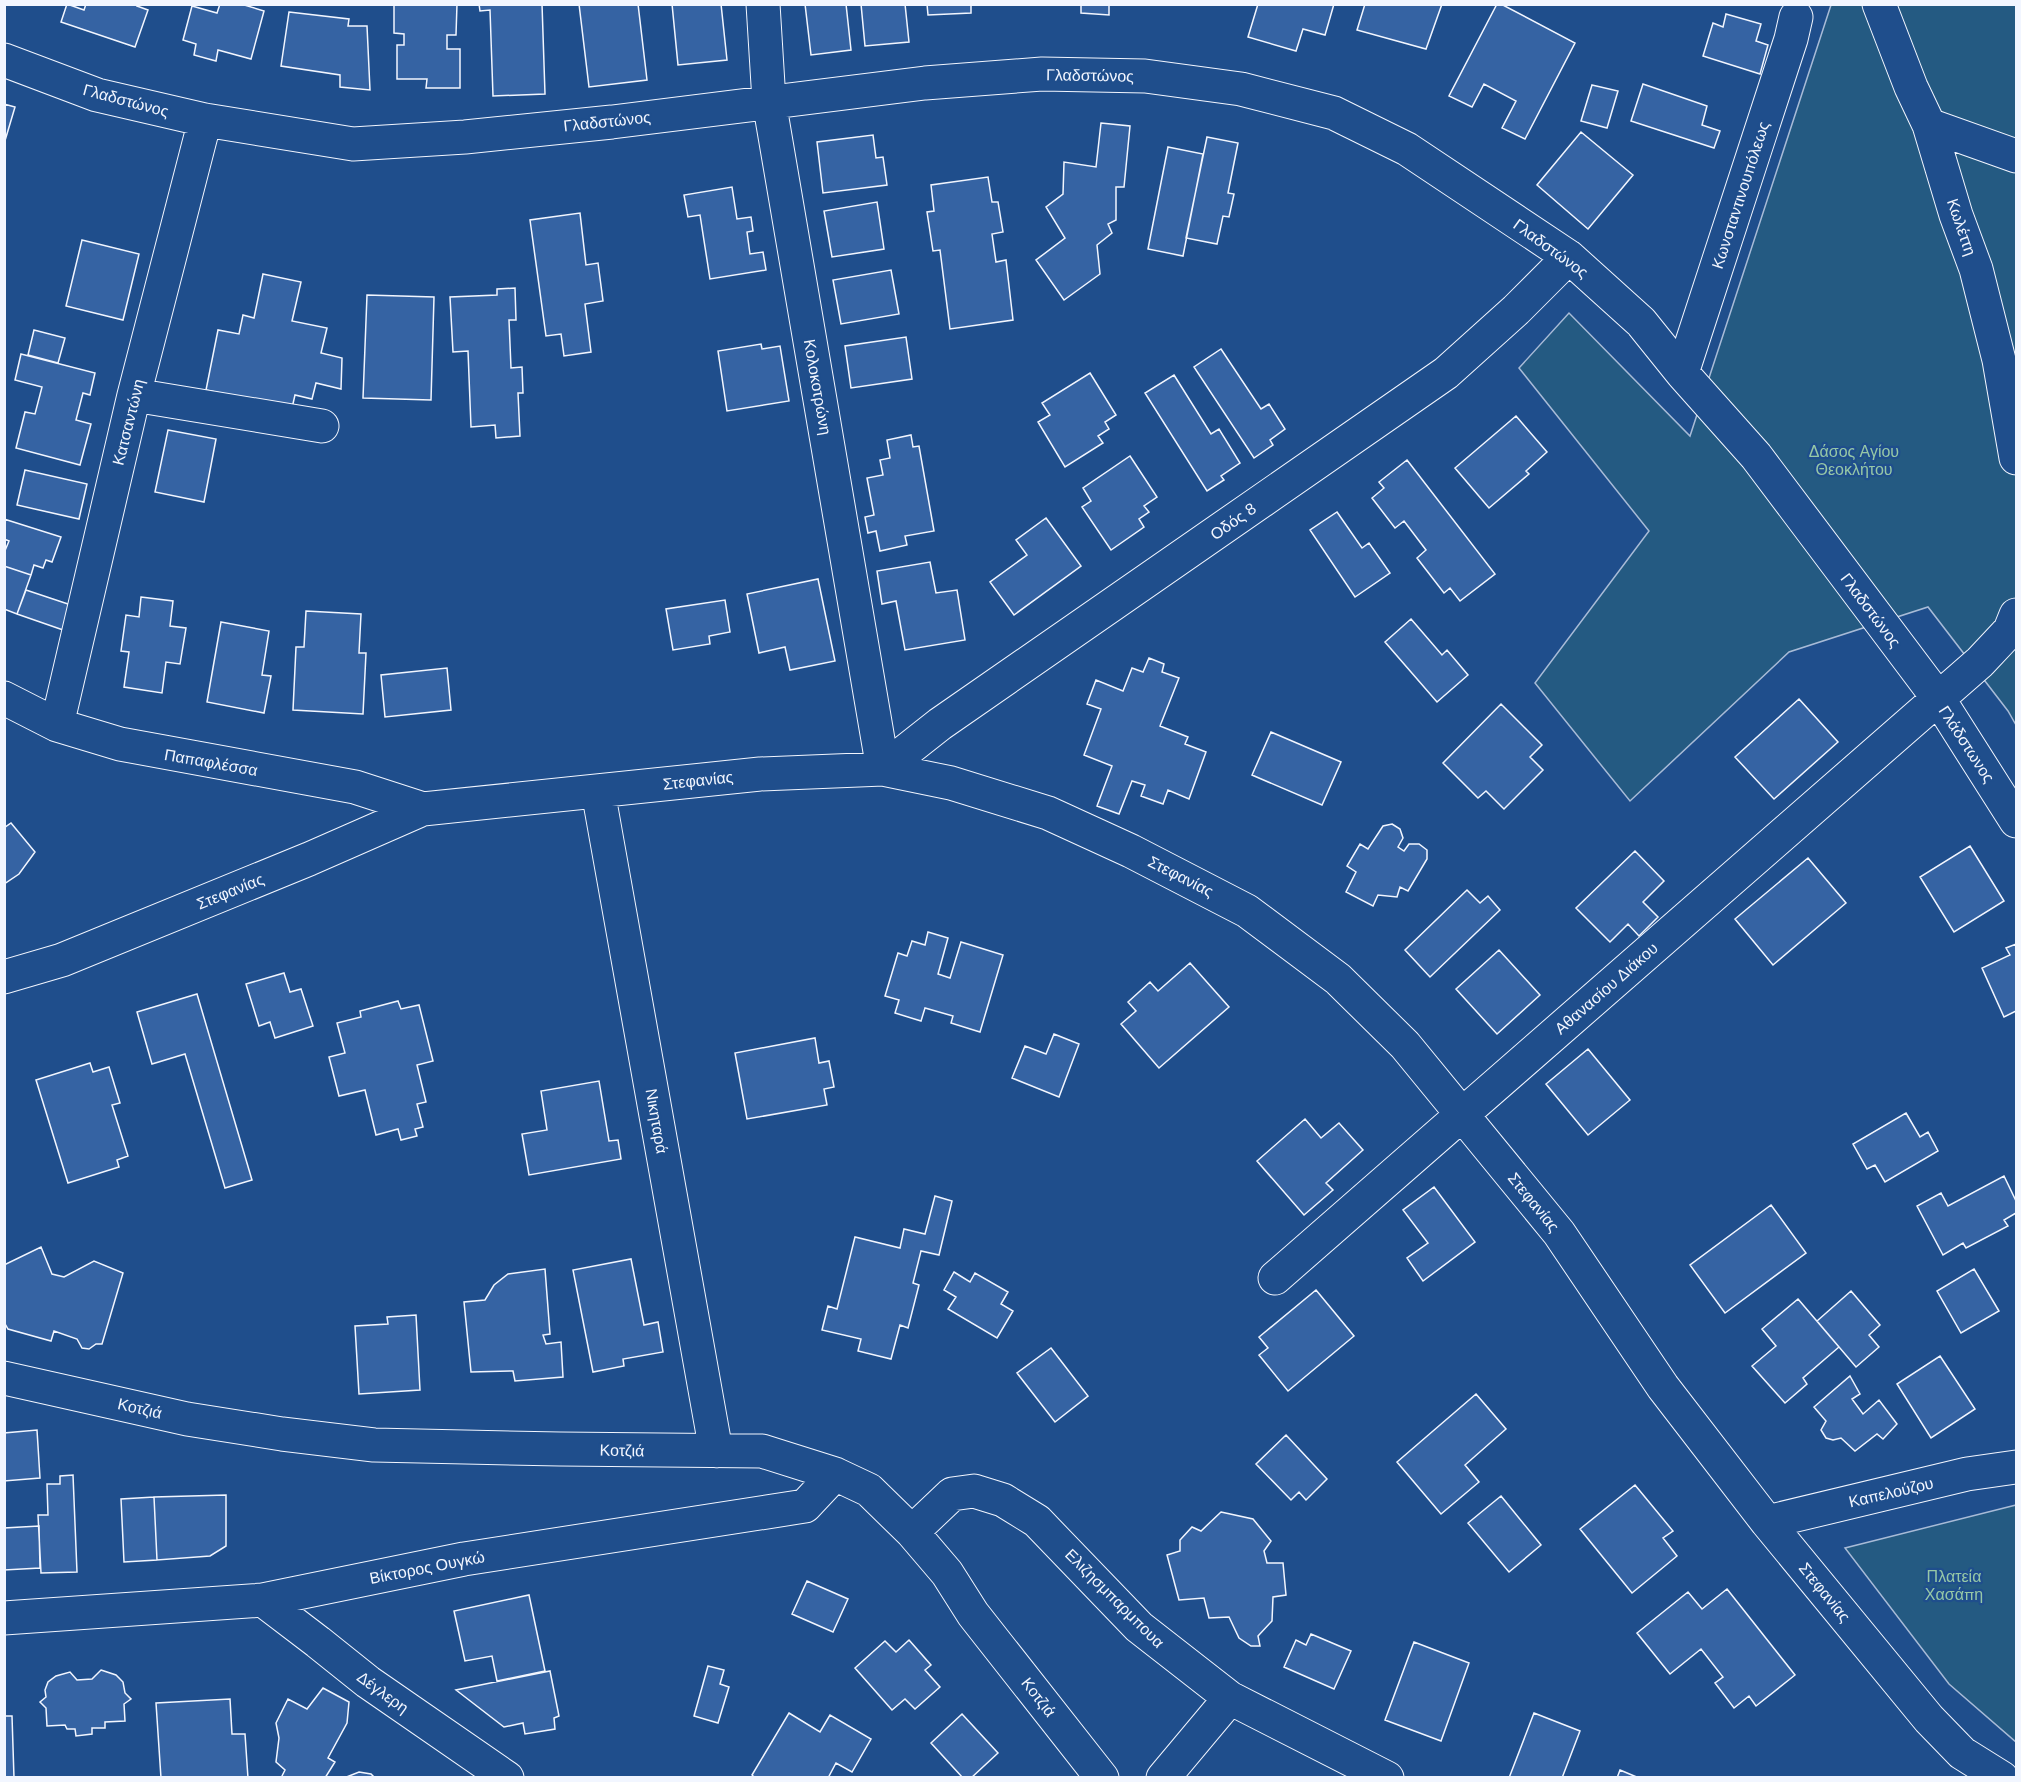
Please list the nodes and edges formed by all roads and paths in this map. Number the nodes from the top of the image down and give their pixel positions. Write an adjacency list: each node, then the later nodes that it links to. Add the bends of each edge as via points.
1 (763, 4): 5 (street, Κολοκοτρώνη)
2 (1879, 4): 7 (street, Κωλέττη)
3 (1796, 17): 10 (street, Κωνσταντινουπόλεως)
4 (4, 60): 6 (street, Γλαδστώνος, via 96,95)
5 (769, 102): 6 (street, Γλαδστώνος, via 465,138 353,144); 9 (street, Γλαδστώνος, via 1042,74 1145,76 1241,89 1334,113 1407,149); 18 (street, Κολοκοτρώνη)
6 (205, 120): 11 (street, Κατσαντώνη)
7 (1929, 125): 8 (street); 13 (street, Κωλέττη, via 1976,269 1999,360)
8 (2016, 156)
9 (1569, 257): 10 (street, Γλαδστώνος, via 1641,322); 18 (street, Οδός 8, via 1446,373 940,724)
10 (1682, 373): 16 (street, Γλαδστώνος, via 1756,456)
11 (134, 395): 12 (street); 17 (street, Κατσαντώνη)
12 (321, 426)
13 (2016, 458)
14 (2016, 615): 16 (street, via 2010,630 1980,662)
15 (4, 698): 17 (street, Παπαφλέσσα)
16 (1938, 698): 21 (street, Γλάδστωνος); 23 (street, Αθανασίου Διάκου)
17 (57, 725): 20 (street, Παπαφλέσσα, via 131,746 355,788)
18 (883, 769): 19 (street, Στεφανίας, via 760,774); 23 (street, Στεφανίας, via 951,783 1048,813 1247,911 1338,979 1405,1045)
19 (598, 791): 20 (street, Στεφανίας); 26 (street, Νικηταρά)
20 (423, 809): 22 (street, Στεφανίας, via 62,960)
21 (2016, 821)
22 (4, 977)
23 (1462, 1113): 24 (street, Αθανασίου Διάκου); 29 (street, Στεφανίας, via 1559,1233 1663,1387)
24 (1275, 1278)
25 (4, 1378): 26 (street, Κοτζιά, via 188,1419 374,1445)
26 (716, 1451): 28 (street, Κοτζιά, via 762,1451)
27 (2016, 1467): 29 (street, Καπελούζου, via 1967,1474)
28 (835, 1474): 30 (street, Κοτζιά, via 869,1490); 31 (street, Βίκτορος Ουγκώ, via 805,1506 464,1559)
29 (1767, 1522): 38 (street, Στεφανίας, via 1929,1719 1962,1753)
30 (912, 1532): 33 (street, Ελιζησμπαρμπουα, via 952,1494 974,1491 1003,1500 1037,1521 1139,1627); 35 (street, Κοτζιά)
31 (263, 1600): 32 (street, Βίκτορος Ουγκώ); 34 (street, Δέγλερη, via 368,1682)
32 (4, 1618)
33 (1230, 1698): 36 (street); 37 (street, Ελιζησμπαρμπουα)
34 (507, 1778)
35 (1102, 1778)
36 (1163, 1778)
37 (1387, 1778)
38 (2002, 1778)

